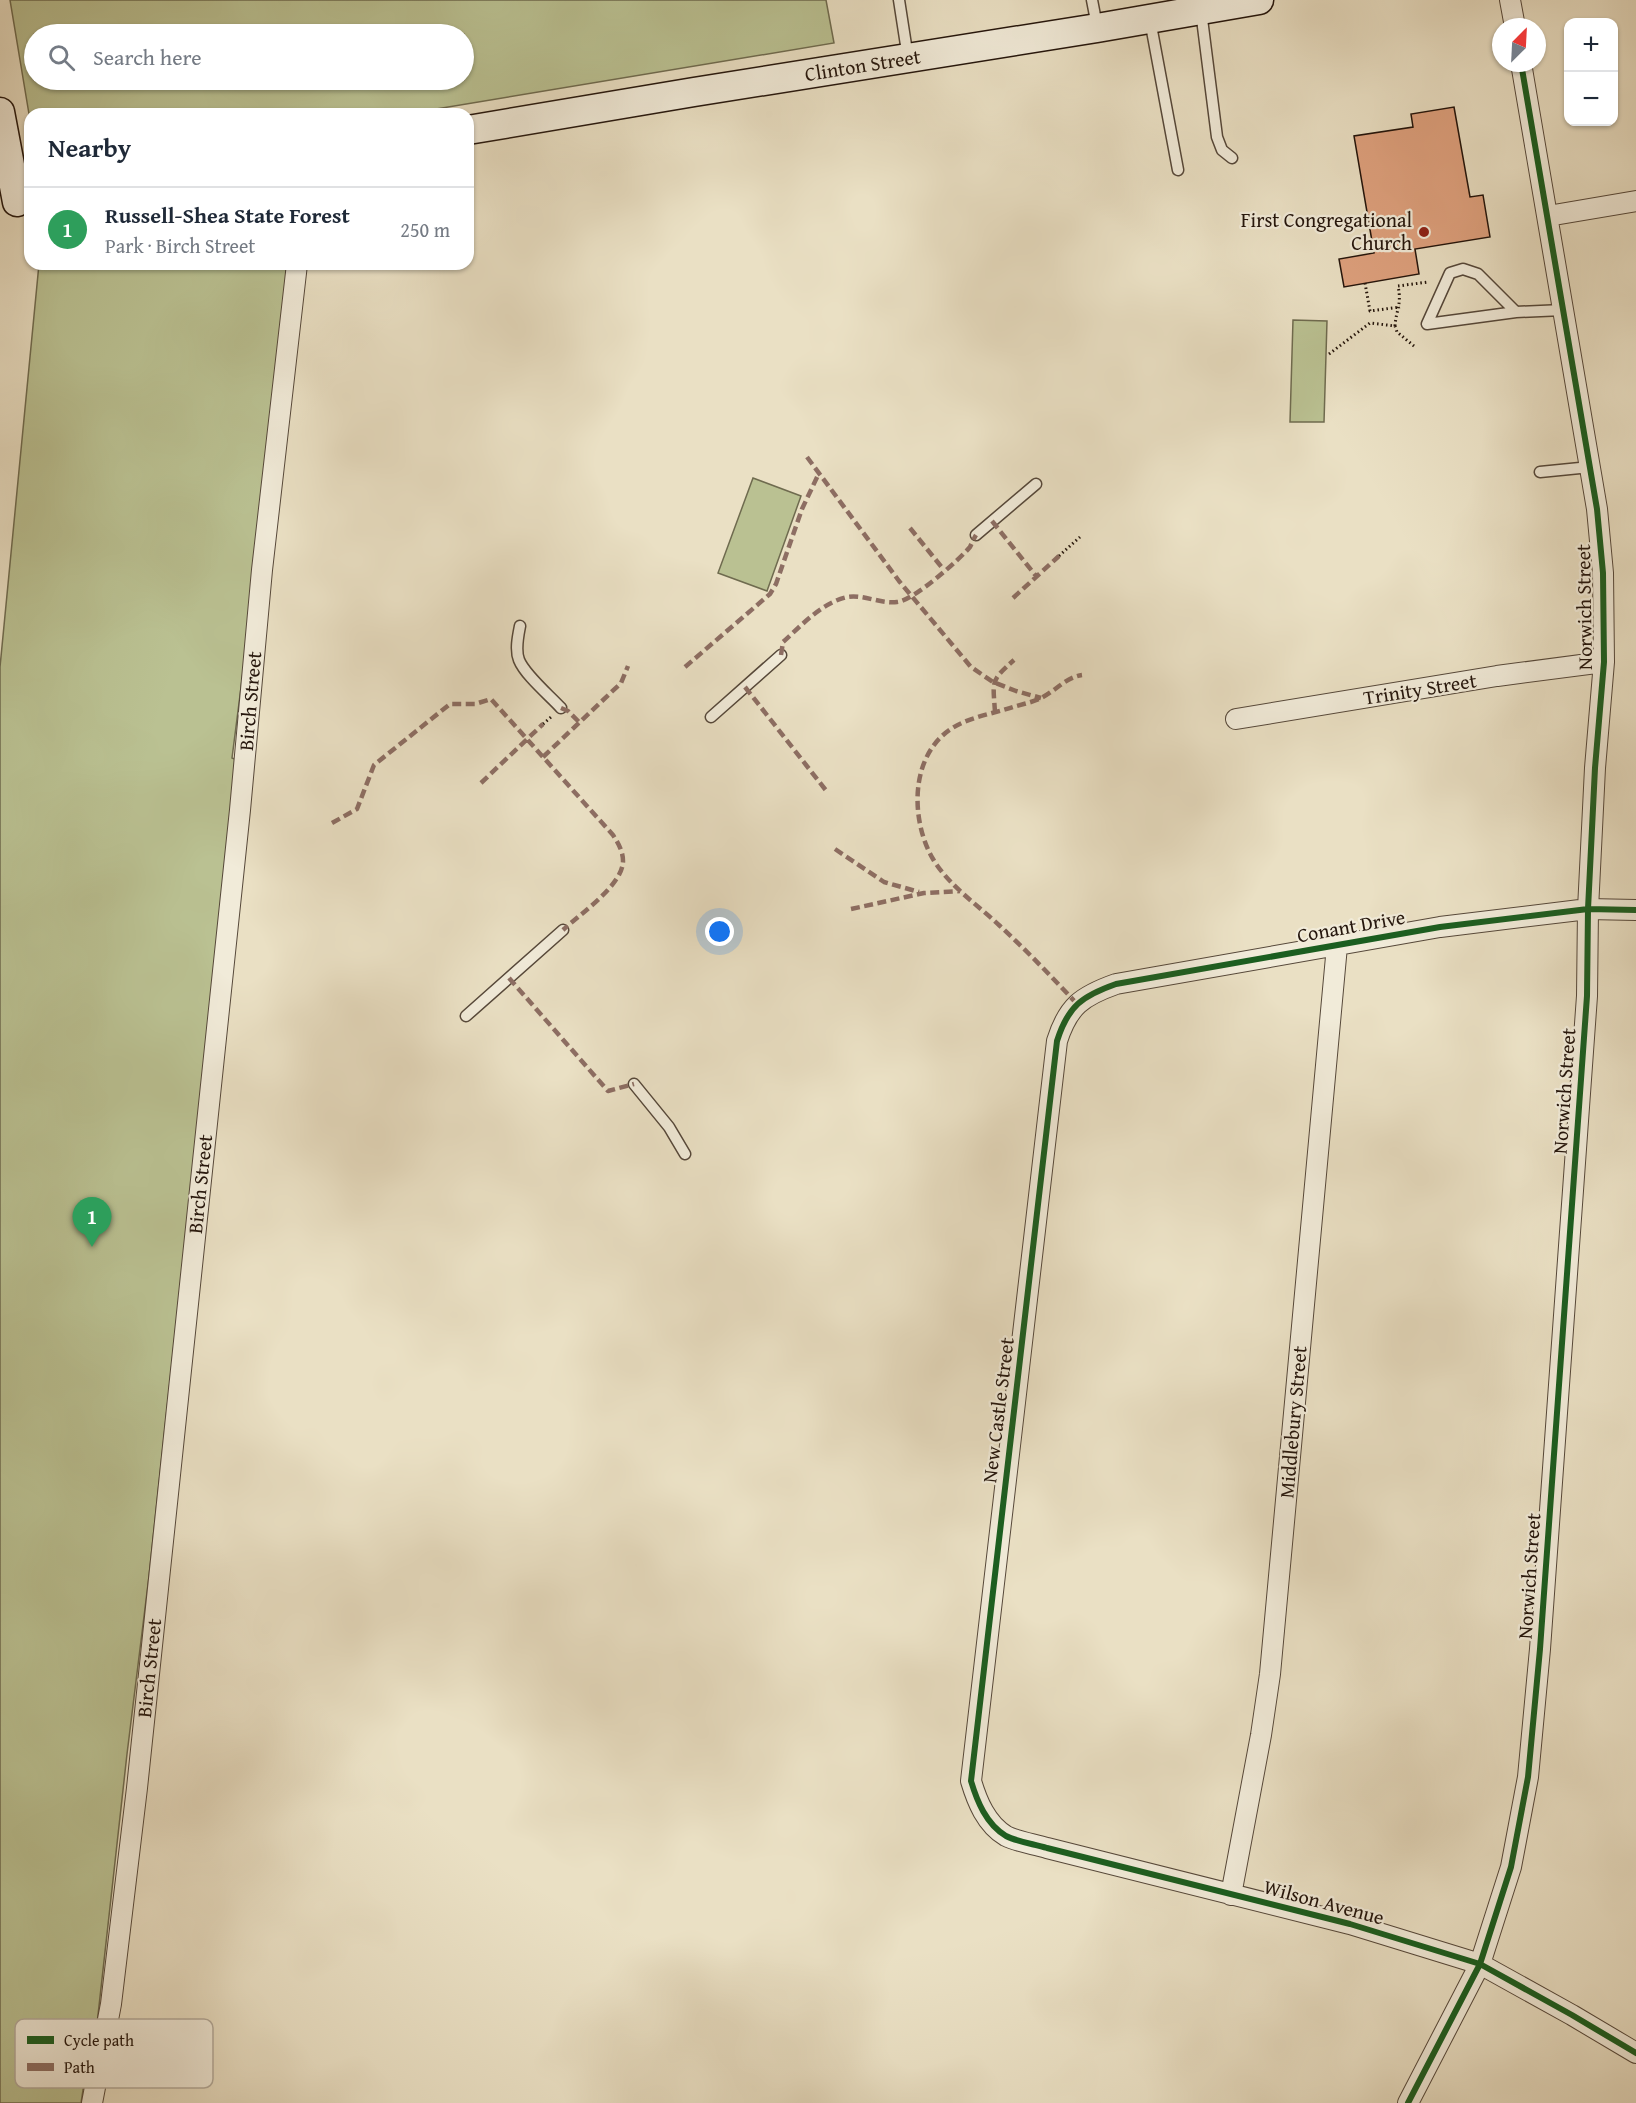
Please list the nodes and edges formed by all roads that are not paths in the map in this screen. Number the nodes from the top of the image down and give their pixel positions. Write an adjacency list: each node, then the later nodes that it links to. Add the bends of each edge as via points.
1 (899, 0): 9 (lane)
2 (1092, 0): 8 (lane)
3 (1510, 0): 6 (street)
4 (1246, 1): 5 (main road, Clinton Street)
5 (1201, 11): 7 (main road, Clinton Street); 13 (lane, via 1217,137 1222,150)
6 (1513, 18)
7 (1150, 19): 8 (main road, Clinton Street); 14 (lane)
8 (1097, 28): 9 (main road, Clinton Street)
9 (908, 58): 12 (main road, Clinton Street)
10 (1523, 72): 17 (street, Norwich Street)
11 (0, 112): 16 (main road)
12 (474, 129)
13 (1232, 158)
14 (1178, 170)
15 (1636, 201): 17 (street)
16 (16, 202)
17 (1548, 216): 19 (street, Norwich Street)
18 (296, 270): 42 (street, Birch Street, via 137,1788)
19 (1563, 310): 20 (lane); 21 (street, Norwich Street)
20 (1516, 312): 20 (lane, via 1478,274 1463,269 1450,273 1427,324)
21 (1590, 467): 22 (lane); 27 (street, Norwich Street, via 1603,573)
22 (1540, 472)
23 (1036, 484): 24 (lane)
24 (976, 535)
25 (520, 626): 28 (lane, via 518,659)
26 (781, 655): 29 (lane)
27 (1604, 662): 30 (street, Trinity Street); 31 (street, Norwich Street)
28 (561, 708)
29 (711, 717)
30 (1236, 719)
31 (1588, 909): 32 (street, Conant Drive); 34 (street, Conant Drive, via 1440,927); 41 (street, Norwich Street, via 1586,1008 1529,1765 1511,1867)
32 (1636, 910)
33 (563, 930): 36 (lane)
34 (1337, 946): 35 (street, Conant Drive, via 1116,984 1095,991); 40 (street, Middlebury Street, via 1269,1674 1262,1735)
35 (1077, 1004): 39 (street, New Castle Street, via 1063,1021 1057,1041 971,1781 978,1803)
36 (466, 1016)
37 (634, 1084): 38 (lane, via 669,1126)
38 (685, 1154)
39 (990, 1821): 40 (street, Wilson Avenue, via 1006,1836)
40 (1231, 1894): 41 (street, Wilson Avenue, via 1350,1924)
41 (1480, 1964): 43 (street, Wilson Avenue); 46 (street, Norwich Street)
42 (108, 2019)
43 (1636, 2053)
44 (95, 2088): 45 (street, Birch Street)
45 (92, 2103)
46 (1408, 2103)

